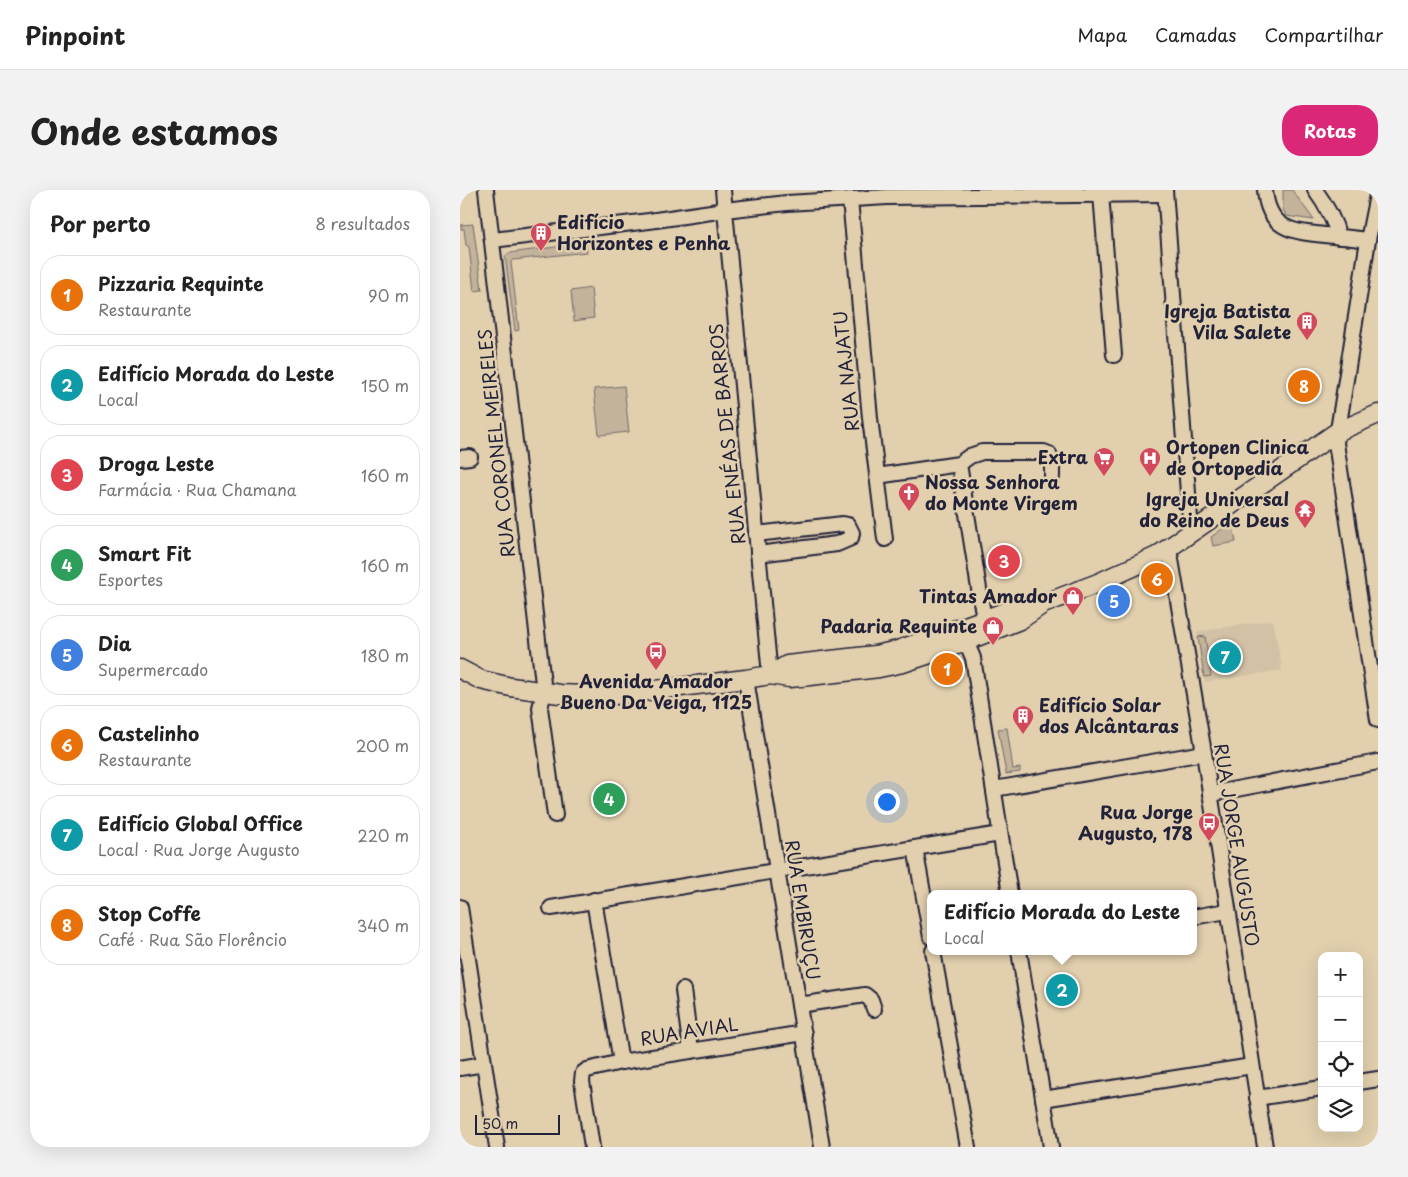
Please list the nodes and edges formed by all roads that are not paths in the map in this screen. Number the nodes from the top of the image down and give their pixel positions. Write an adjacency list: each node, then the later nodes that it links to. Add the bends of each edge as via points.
1 (486, 190): 12 (street, RUA CORONEL MEIRELES)
2 (723, 190): 10 (street, RUA ENÉAS DE BARROS)
3 (1265, 190): 11 (street, via 1269,210 1282,226 1300,232)
4 (1315, 190): 11 (street, via 1336,222)
5 (1378, 190): 13 (street)
6 (1165, 192): 8 (street); 20 (street)
7 (942, 193): 8 (street); 9 (street)
8 (1101, 194): 14 (street)
9 (850, 199): 10 (street); 18 (street, RUA NAJATU)
10 (725, 210): 12 (street); 21 (street, RUA ENÉAS DE BARROS)
11 (1340, 237): 13 (street)
12 (493, 240): 31 (street, RUA CORONEL MEIRELES)
13 (1368, 240): 16 (street)
14 (1114, 355)
15 (1378, 414): 16 (main road)
16 (1337, 432): 20 (main road); 32 (street, via 1337,453)
17 (959, 464): 18 (street); 19 (street, via 982,452 1044,452 1051,458); 26 (street)
18 (877, 476): 22 (street, RUA NAJATU)
19 (1052, 477)
20 (1192, 532): 23 (main road)
21 (756, 534): 24 (street, RUA ENÉAS DE BARROS); 24 (street, via 843,524 848,525 852,533 851,538 837,544)
22 (886, 539)
23 (1169, 548): 25 (main road, via 1098,583); 33 (street, RUA JORGE AUGUSTO)
24 (758, 554): 29 (street, RUA ENÉAS DE BARROS)
25 (1043, 604): 26 (main road, via 1016,608); 27 (main road, via 1020,620)
26 (984, 620): 27 (main road)
27 (962, 635): 29 (main road, via 918,659 879,668 789,678); 35 (street, via 973,658)
28 (460, 669): 31 (main road, via 481,680)
29 (770, 675): 30 (main road)
30 (746, 679): 31 (main road, via 606,696); 40 (street, RUA EMBIRUÇU)
31 (544, 692): 37 (street, RUA CORONEL MEIRELES, via 540,708)
32 (1378, 720)
33 (1204, 754): 35 (street); 36 (street, RUA JORGE AUGUSTO)
34 (1378, 762): 36 (street)
35 (994, 789): 38 (street)
36 (1210, 794): 45 (street, RUA JORGE AUGUSTO)
37 (555, 815)
38 (1000, 834): 39 (street); 41 (street)
39 (916, 848): 40 (street); 46 (street)
40 (776, 870): 42 (street); 51 (street, RUA EMBIRUÇU)
41 (1009, 890)
42 (594, 900): 44 (street); 55 (street)
43 (460, 907): 56 (street)
44 (551, 908)
45 (1227, 912): 47 (street); 57 (street, RUA JORGE AUGUSTO)
46 (927, 913)
47 (1197, 916)
48 (934, 955): 67 (street)
49 (1020, 955): 63 (street)
50 (683, 990): 54 (street)
51 (799, 1005): 52 (street, via 865,995); 53 (street, RUA EMBIRUÇU)
52 (874, 1009)
53 (804, 1032): 54 (street, RUA AVIAL); 66 (street, RUA EMBIRUÇU)
54 (691, 1051): 55 (street, RUA AVIAL)
55 (621, 1062): 65 (street, RUA AVIAL, via 583,1073)
56 (484, 1064): 58 (street); 64 (street)
57 (1252, 1066): 62 (street, RUA JORGE AUGUSTO); 63 (street)
58 (460, 1068)
59 (1378, 1079): 60 (street)
60 (1363, 1081)
61 (1318, 1089): 62 (street)
62 (1257, 1098): 69 (street, RUA JORGE AUGUSTO)
63 (1043, 1099): 68 (street)
64 (497, 1147)
65 (592, 1147)
66 (822, 1147)
67 (968, 1147)
68 (1051, 1147)
69 (1265, 1147)

